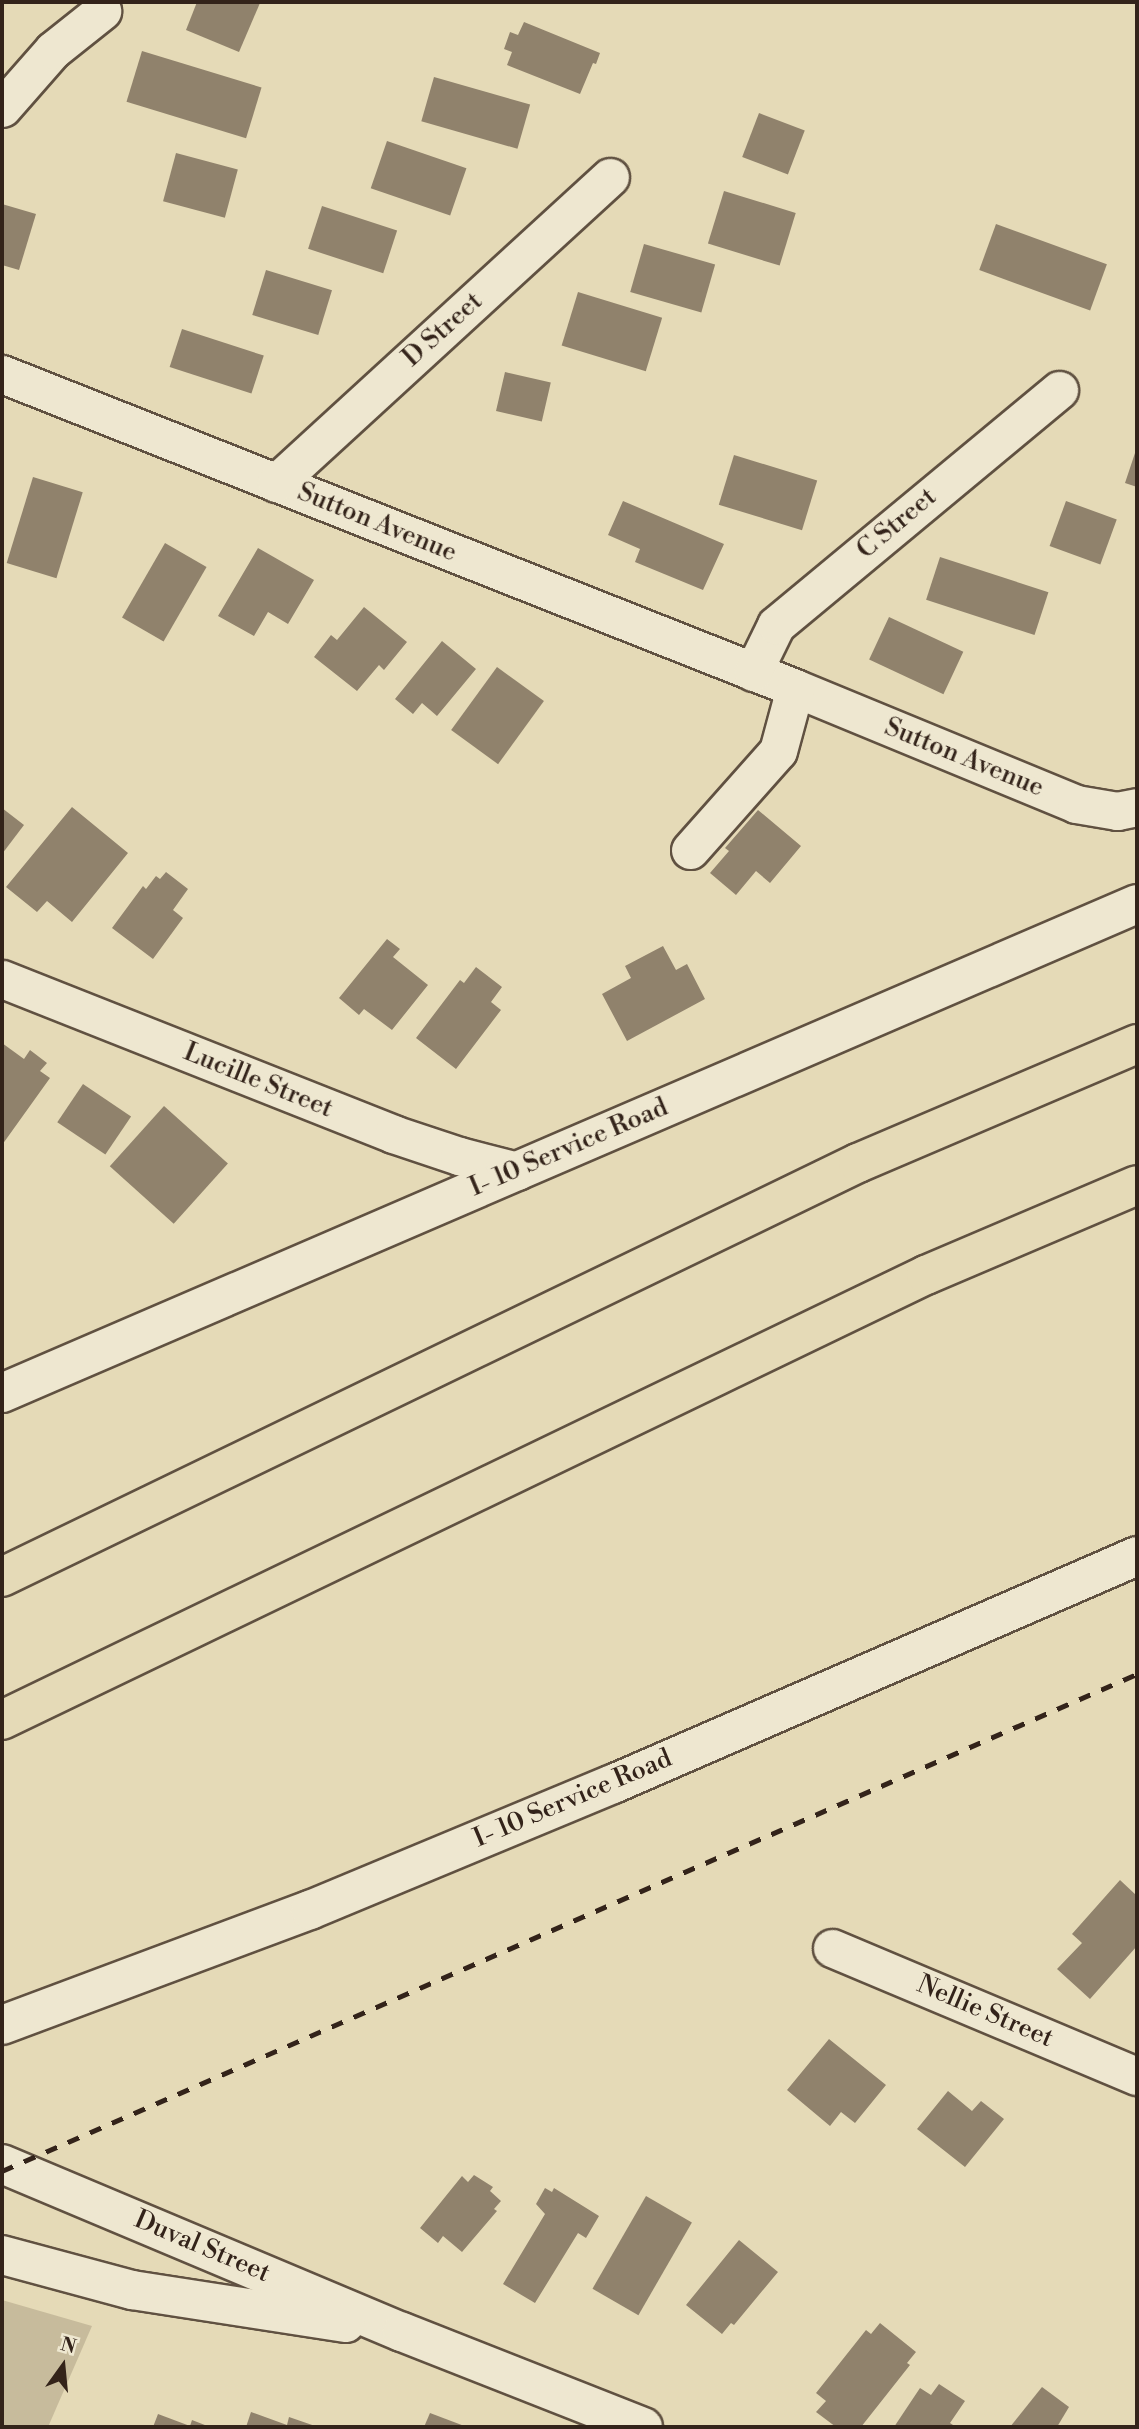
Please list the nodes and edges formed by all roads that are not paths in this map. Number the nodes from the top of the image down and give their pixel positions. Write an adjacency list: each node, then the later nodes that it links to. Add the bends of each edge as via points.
1 (102, 11): 2 (street, via 53,50)
2 (2, 108)
3 (610, 177): 6 (street, D Street)
4 (2, 374): 6 (street, Sutton Avenue)
5 (1059, 390): 7 (street, C Street, via 776,625)
6 (276, 483): 7 (street, Sutton Avenue)
7 (752, 672): 8 (street, Sutton Avenue)
8 (795, 688): 9 (street, Sutton Avenue, via 1076,804 1117,811); 10 (street, via 778,751)
9 (1137, 807)
10 (690, 850)
11 (1137, 904): 14 (main road, I- 10 Service Road)
12 (2, 979): 14 (street, Lucille Street, via 393,1134)
13 (1137, 1044): 18 (highway, via 858,1163)
14 (517, 1171): 16 (main road, I- 10 Service Road)
15 (1137, 1185): 19 (highway, via 926,1275)
16 (2, 1393)
17 (1137, 1556): 21 (main road, I- 10 Service Road, via 310,1910)
18 (2, 1577)
19 (2, 1720)
20 (832, 1948): 22 (street, Nellie Street)
21 (2, 2025)
22 (1137, 2076)
23 (2, 2164): 25 (main road, Duval Street)
24 (2, 2255): 25 (main road, Duval Street, via 132,2290)
25 (402, 2332): 26 (main road, Duval Street)
26 (643, 2427)

